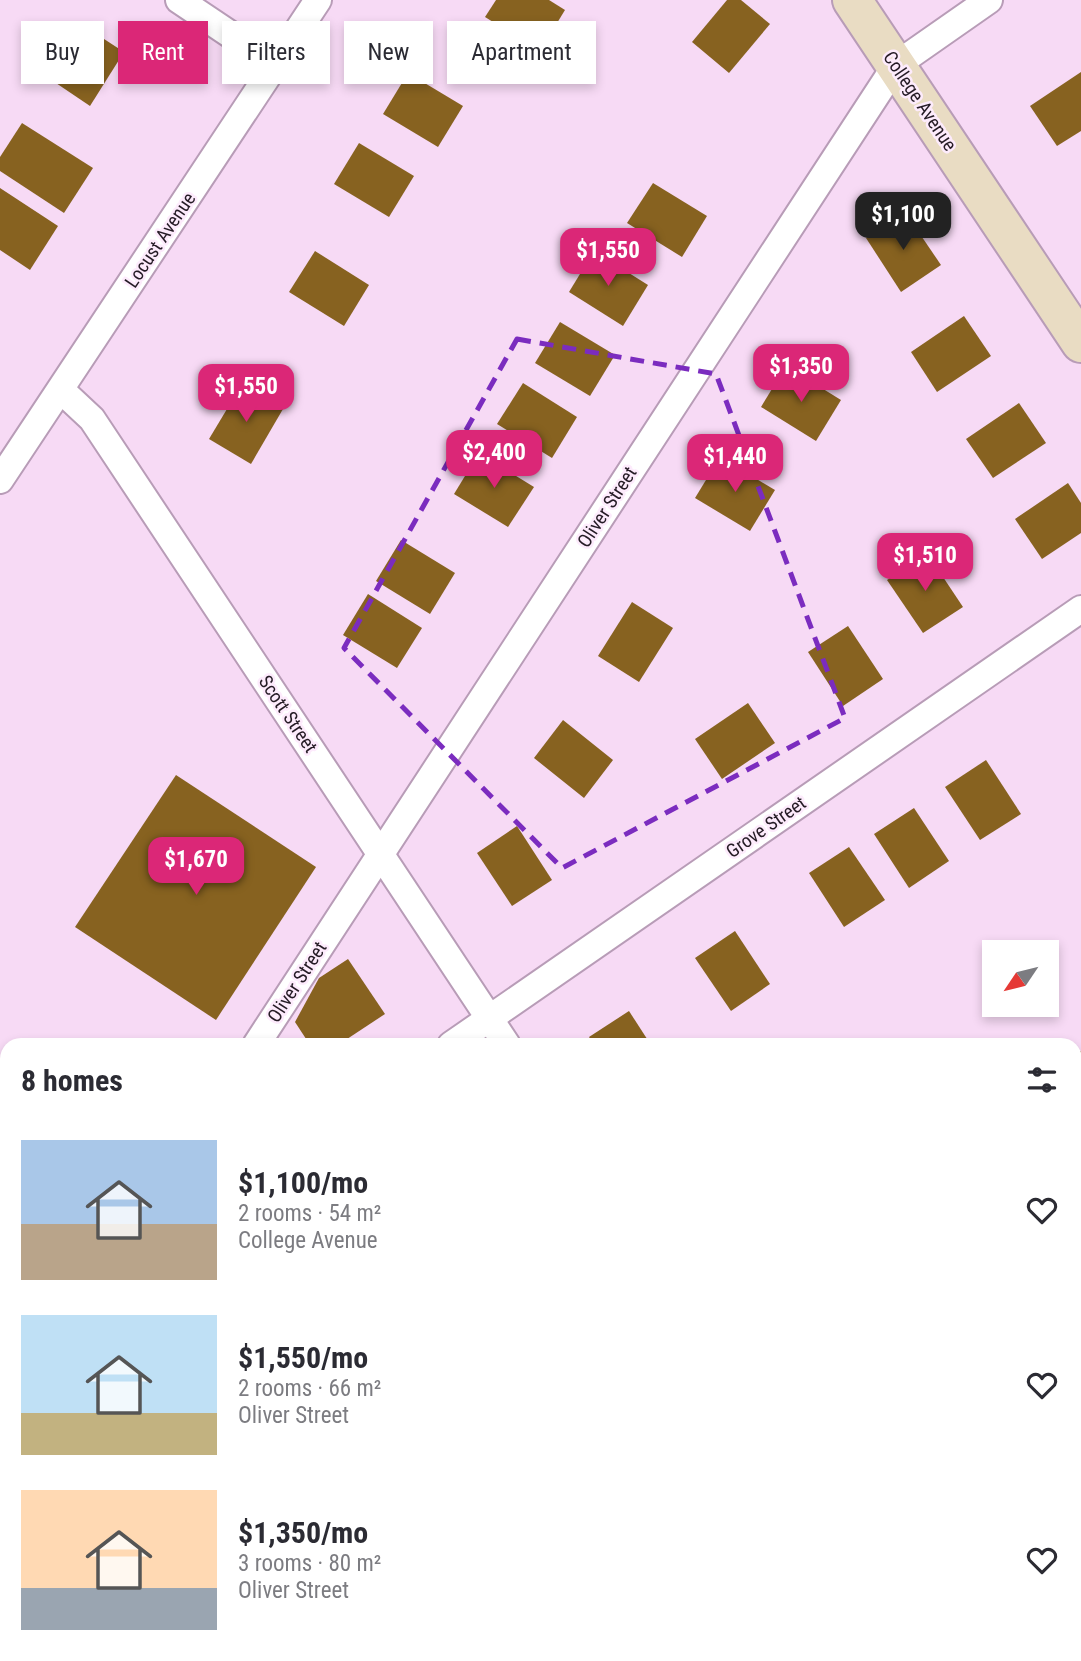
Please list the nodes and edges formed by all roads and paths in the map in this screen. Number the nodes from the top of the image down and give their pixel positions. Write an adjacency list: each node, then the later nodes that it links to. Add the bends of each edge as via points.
1 (179, 0): 6 (street)
2 (318, 0): 5 (street, Locust Avenue)
3 (852, 0): 7 (street, College Avenue)
4 (989, 0): 7 (street, Oliver Street)
5 (304, 21)
6 (222, 29)
7 (896, 65): 9 (street, College Avenue); 13 (street, Oliver Street)
8 (263, 84): 10 (street, Locust Avenue)
9 (1081, 343)
10 (61, 390): 11 (street, Locust Avenue); 13 (street, Scott Street, via 92,419)
11 (0, 480)
12 (1081, 609): 14 (street, Grove Street)
13 (381, 854): 14 (street, Scott Street); 15 (street, Oliver Street)
14 (490, 1019): 16 (street, Grove Street); 17 (street, Scott Street)
15 (261, 1038)
16 (462, 1038)
17 (502, 1038)

